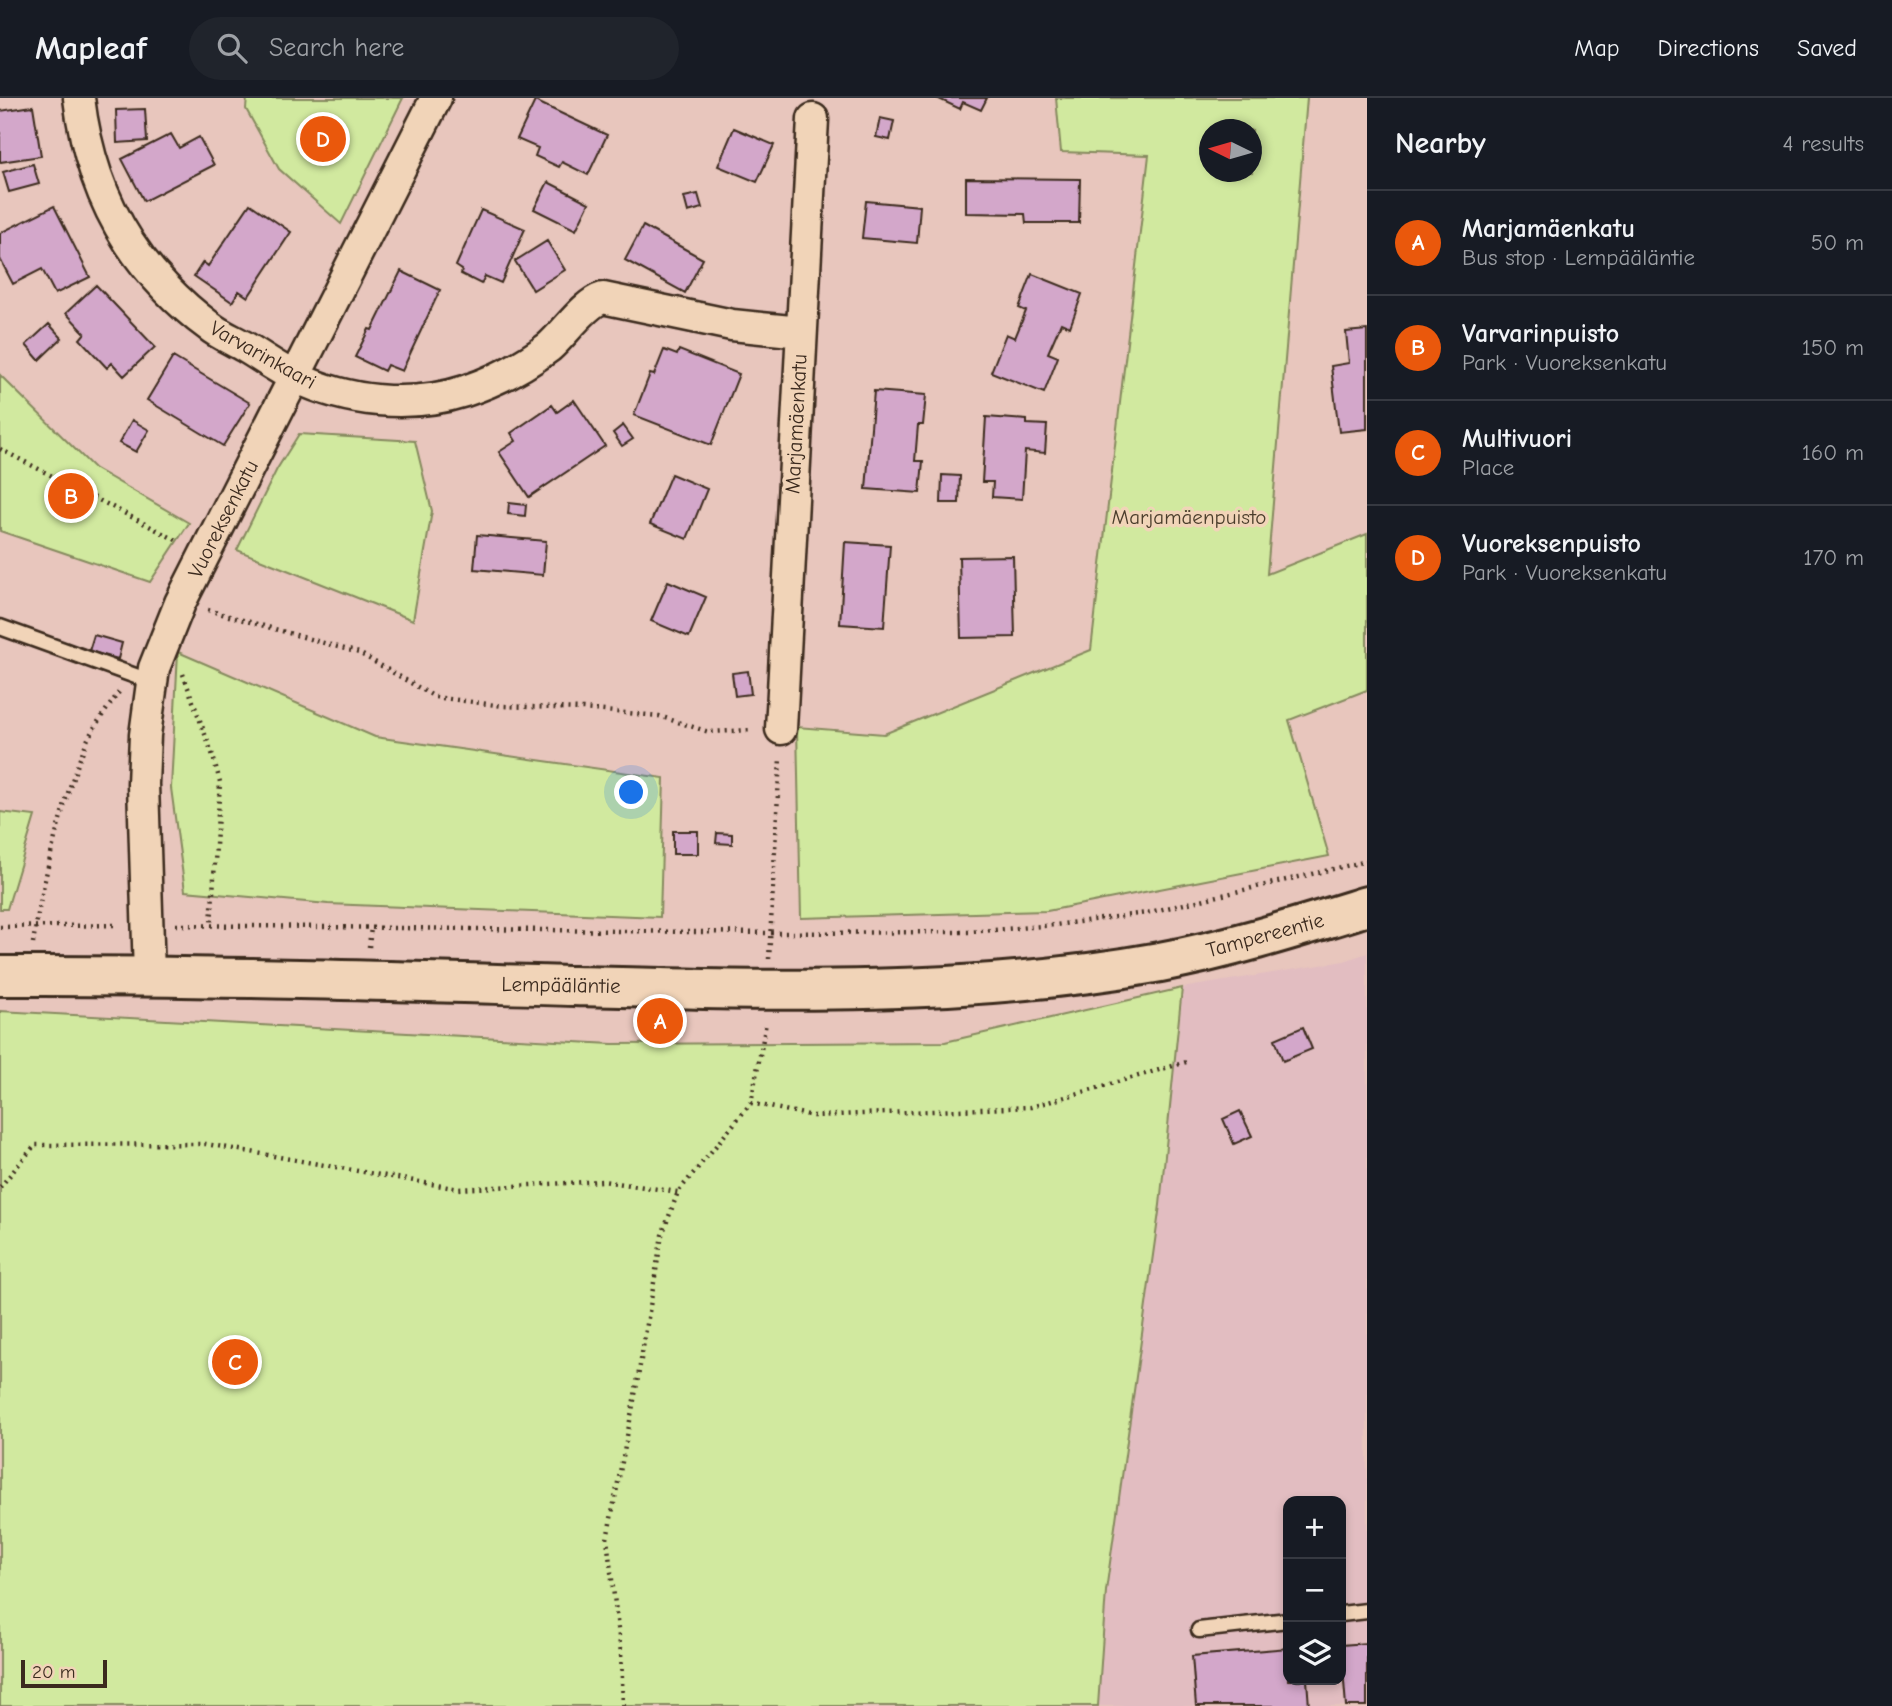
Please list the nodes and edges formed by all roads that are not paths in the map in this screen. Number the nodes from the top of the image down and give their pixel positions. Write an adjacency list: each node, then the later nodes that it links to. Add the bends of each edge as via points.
1 (79, 98): 5 (street, Varvarinkaari, via 98,178 130,243 155,275 210,327)
2 (436, 98): 5 (street, Vuoreksenkatu)
3 (813, 120): 4 (street, Marjamäenkatu)
4 (801, 332): 5 (street, Varvarinkaari, via 732,325 603,298 587,305 575,322 522,365 463,392 429,399 360,399); 8 (street, Marjamäenkatu)
5 (295, 377): 7 (street, Vuoreksenkatu, via 180,603)
6 (0, 627): 7 (lane)
7 (152, 682): 11 (street, Vuoreksenkatu, via 143,784)
8 (781, 729)
9 (1367, 906): 10 (main road, Tampereentie)
10 (1162, 962): 11 (main road, Lempääläntie, via 946,986 656,988)
11 (149, 975): 12 (main road, Lempääläntie)
12 (0, 976)
13 (1367, 1611): 14 (lane)
14 (1346, 1613)
15 (1283, 1621): 16 (lane)
16 (1199, 1630)

